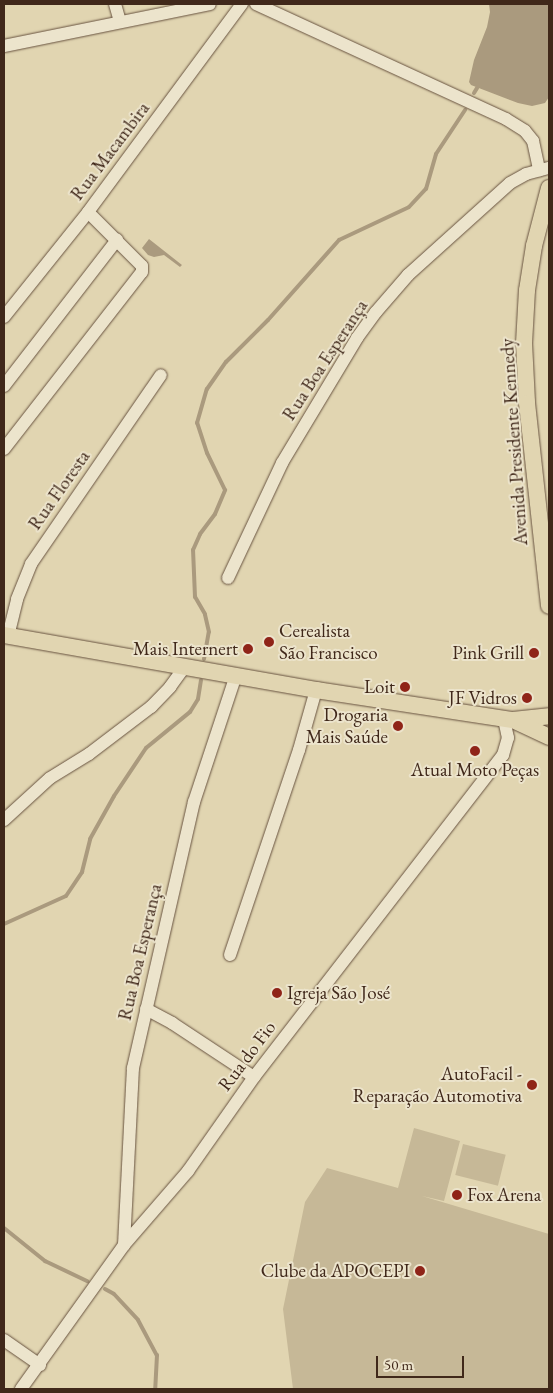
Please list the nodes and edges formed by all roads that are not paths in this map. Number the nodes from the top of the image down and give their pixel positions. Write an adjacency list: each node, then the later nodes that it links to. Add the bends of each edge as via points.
1 (116, 4): 5 (street)
2 (210, 4): 5 (street)
3 (242, 4): 9 (street, Rua Macambira)
4 (256, 4): 7 (street, via 506,119 533,141)
5 (120, 20): 6 (street)
6 (4, 46)
7 (544, 169): 15 (street, Rua Boa Esperança, via 510,183 408,275 376,312 282,463)
8 (549, 188): 16 (main road, Avenida Presidente Kennedy, via 534,246 524,343 528,412)
9 (88, 212): 10 (street); 11 (street, Rua Macambira)
10 (116, 240): 13 (street); 14 (street, via 142,266 141,275)
11 (4, 317)
12 (161, 375): 17 (street, Rua Floresta, via 30,564)
13 (4, 386)
14 (4, 449)
15 (228, 578)
16 (549, 606)
17 (6, 636): 18 (main road)
18 (185, 666): 19 (main road); 24 (street, via 151,707 89,754 50,778)
19 (236, 675): 20 (main road); 26 (street, Rua Boa Esperança, via 194,802)
20 (316, 690): 22 (main road); 25 (street)
21 (549, 716): 22 (main road)
22 (508, 720): 23 (main road); 27 (street, Rua do Fio, via 508,738 503,755)
23 (549, 737)
24 (4, 820)
25 (230, 955)
26 (146, 1009): 27 (street); 28 (street, Rua Boa Esperança, via 132,1079)
27 (254, 1077): 28 (street, Rua do Fio, via 188,1171)
28 (124, 1245): 30 (street, Rua do Fio)
29 (4, 1340): 30 (street)
30 (40, 1364): 31 (street, Rua do Fio)
31 (21, 1389)

